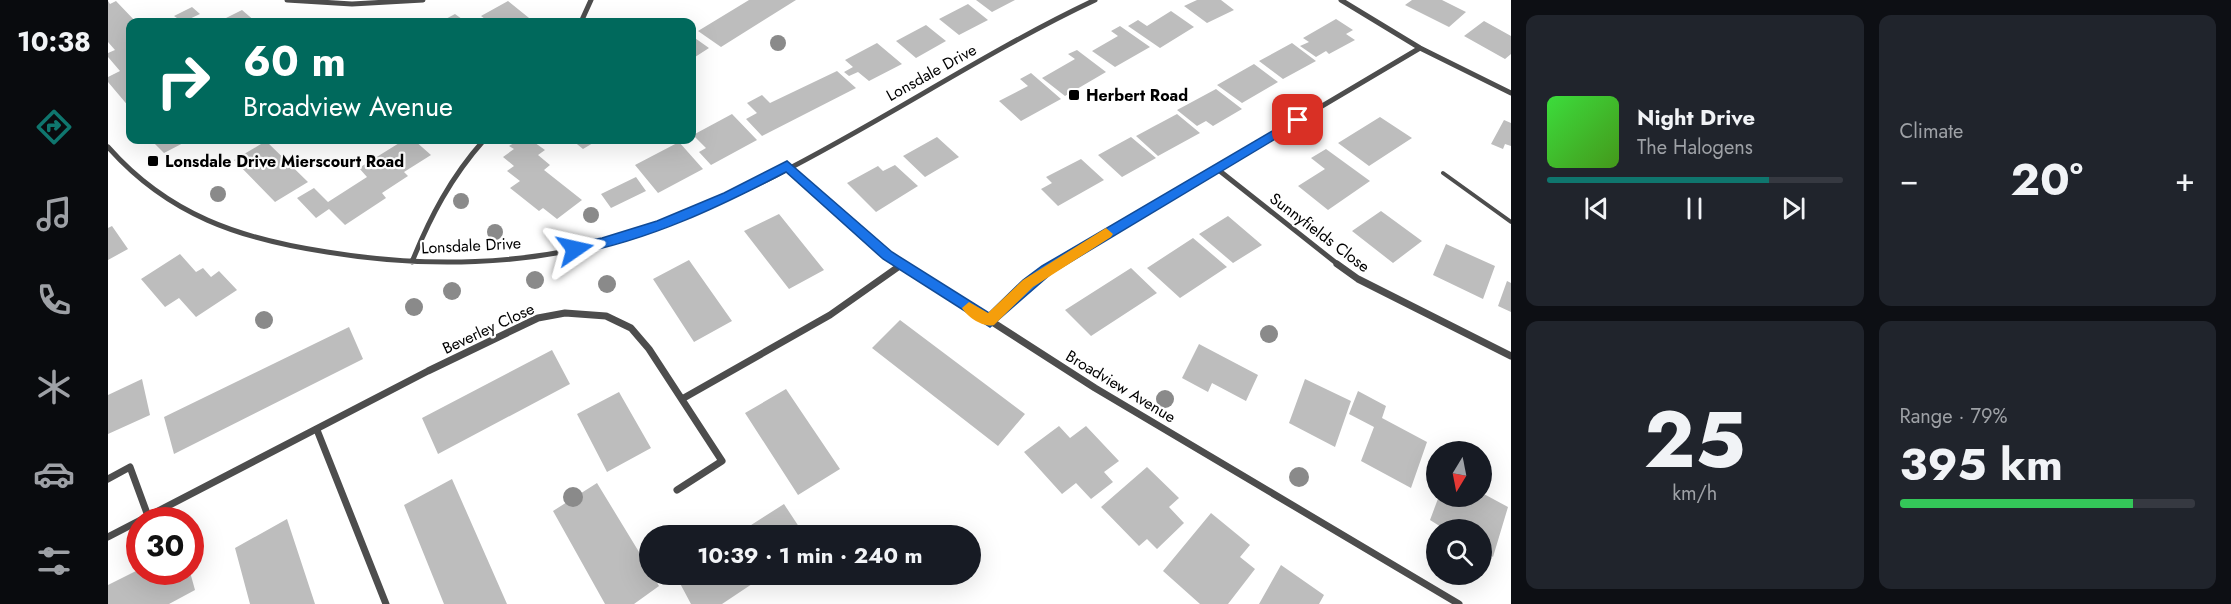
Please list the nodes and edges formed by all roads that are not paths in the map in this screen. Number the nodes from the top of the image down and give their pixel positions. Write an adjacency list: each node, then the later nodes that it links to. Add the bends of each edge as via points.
1 (287, 0): 6 (street)
2 (423, 0): 6 (street)
3 (591, 0): 7 (street)
4 (1095, 0): 12 (street, Lonsdale Drive)
5 (1341, 0): 8 (street)
6 (316, 1)
7 (584, 18)
8 (1420, 48): 9 (street); 13 (street)
9 (1511, 93)
10 (480, 144): 16 (street, via 444,190)
11 (108, 147): 16 (street, Lonsdale Drive, via 157,195 209,221 289,246)
12 (787, 166): 16 (street, Lonsdale Drive, via 696,210 602,244 533,255); 17 (street, Broadview Avenue)
13 (1216, 168): 18 (street, via 1047,269); 19 (street, Sunnyfields Close, via 1358,279)
14 (1443, 173): 15 (lane)
15 (1511, 222)
16 (412, 262)
17 (901, 265): 18 (street, Broadview Avenue); 20 (street, via 830,315)
18 (990, 321): 29 (street, Broadview Avenue)
19 (1511, 356)
20 (682, 399): 21 (street, Beverley Close, via 640,337 629,328 597,314 558,312 512,330); 23 (street, Beverley Close, via 722,461)
21 (317, 430): 25 (street, Beverley Close); 28 (street)
22 (108, 479): 24 (street, via 130,467)
23 (677, 490)
24 (145, 507)
25 (166, 507)
26 (126, 528): 27 (street, Beverley Close)
27 (108, 537)
28 (386, 604)
29 (1459, 604)

